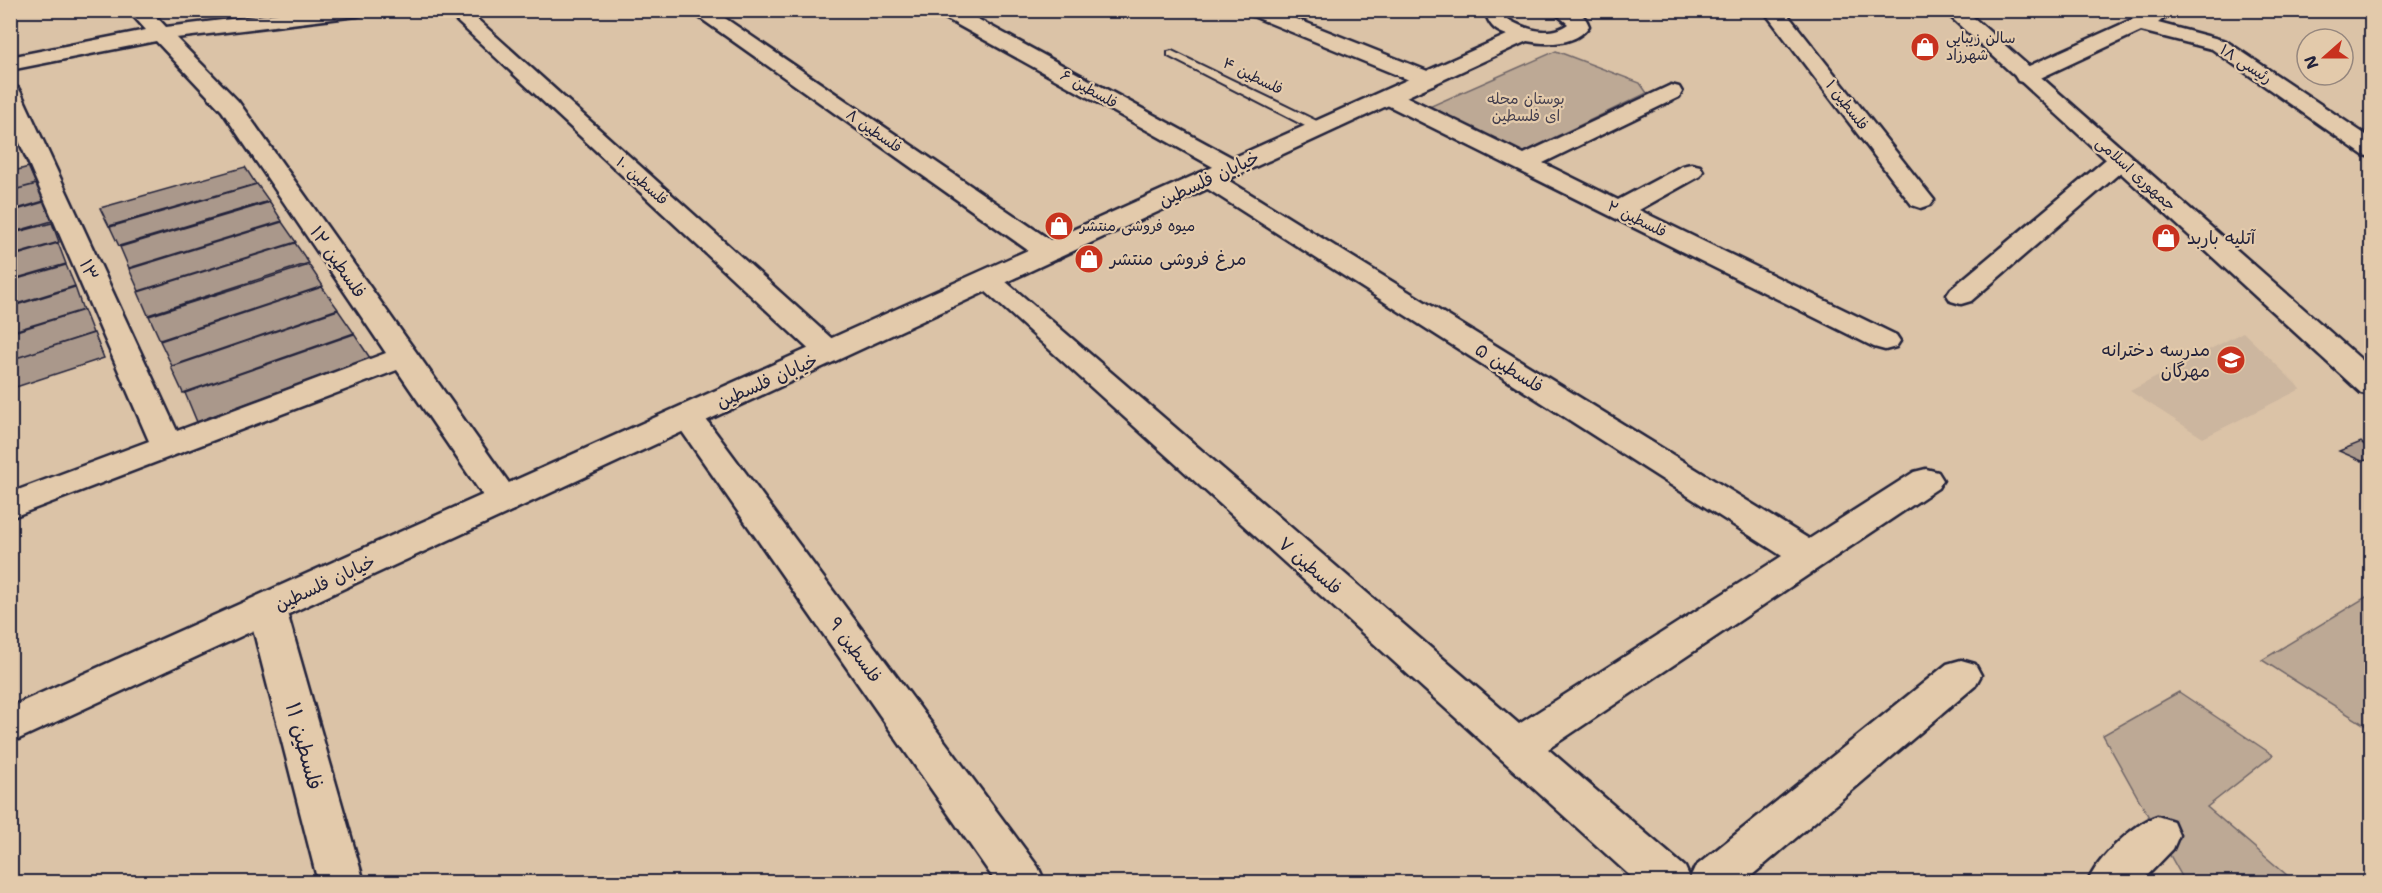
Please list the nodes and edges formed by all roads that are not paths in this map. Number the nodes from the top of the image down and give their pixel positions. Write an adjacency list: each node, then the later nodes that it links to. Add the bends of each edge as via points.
1 (138, 10): 14 (street, فلسطین ۱۲)
2 (357, 10): 14 (street)
3 (455, 10): 35 (street, فلسطین ۱۰)
4 (699, 10): 31 (street, فلسطین ۸)
5 (945, 10): 28 (street, فلسطین ۶)
6 (1255, 10): 19 (street)
7 (1503, 10): 15 (street, via 1497,17 1500,24)
8 (1597, 10): 12 (street)
9 (1773, 10): 29 (street, فلسطین ۱)
10 (1953, 10): 18 (street, جمهوری اسلامی)
11 (2168, 10): 13 (street)
12 (1570, 15): 15 (street, via 1579,26 1566,34)
13 (2139, 24): 18 (street); 24 (street, رئیسی ۱۸, via 2219,45)
14 (159, 34): 17 (street); 36 (street, فلسطین ۱۲, via 231,106)
15 (1524, 35): 19 (street, خیابان فلسطین)
16 (1172, 54): 23 (lane, فلسطین ۴)
17 (10, 64)
18 (2026, 76): 25 (street, جمهوری اسلامی)
19 (1427, 79): 22 (street, خیابان فلسطین)
20 (1671, 92): 26 (street)
21 (10, 93): 39 (street, ۱۳)
22 (1389, 97): 23 (street, خیابان فلسطین); 26 (street, فلسطین ۲)
23 (1320, 128): 28 (street, خیابان فلسطین)
24 (2372, 150)
25 (2120, 160): 33 (street); 37 (street, جمهوری اسلامی)
26 (1524, 163): 30 (street, فلسطین ۲)
27 (1691, 171): 30 (street)
28 (1221, 173): 31 (street, خیابان فلسطین); 43 (street, فلسطین ۵)
29 (1921, 200)
30 (1619, 210): 34 (street, فلسطین ۲)
31 (1049, 252): 32 (street, خیابان فلسطین)
32 (987, 280): 35 (street, خیابان فلسطین); 47 (street, فلسطین ۷)
33 (1961, 295)
34 (1885, 341)
35 (830, 352): 38 (street, خیابان فلسطین)
36 (404, 357): 39 (street); 41 (street, فلسطین ۱۲)
37 (2372, 386)
38 (688, 417): 41 (street, خیابان فلسطین); 50 (street, فلسطین ۹)
39 (168, 446): 42 (street)
40 (1926, 480): 43 (street)
41 (504, 501): 44 (street, خیابان فلسطین)
42 (10, 506)
43 (1810, 556): 47 (street)
44 (267, 609): 46 (street, خیابان فلسطین); 49 (street, فلسطین ۱۱)
45 (1961, 675): 52 (street)
46 (10, 726)
47 (1516, 748): 51 (street, فلسطین ۷)
48 (2157, 835): 53 (street)
49 (341, 882)
50 (1022, 882)
51 (1669, 882)
52 (1711, 882)
53 (2111, 882)

